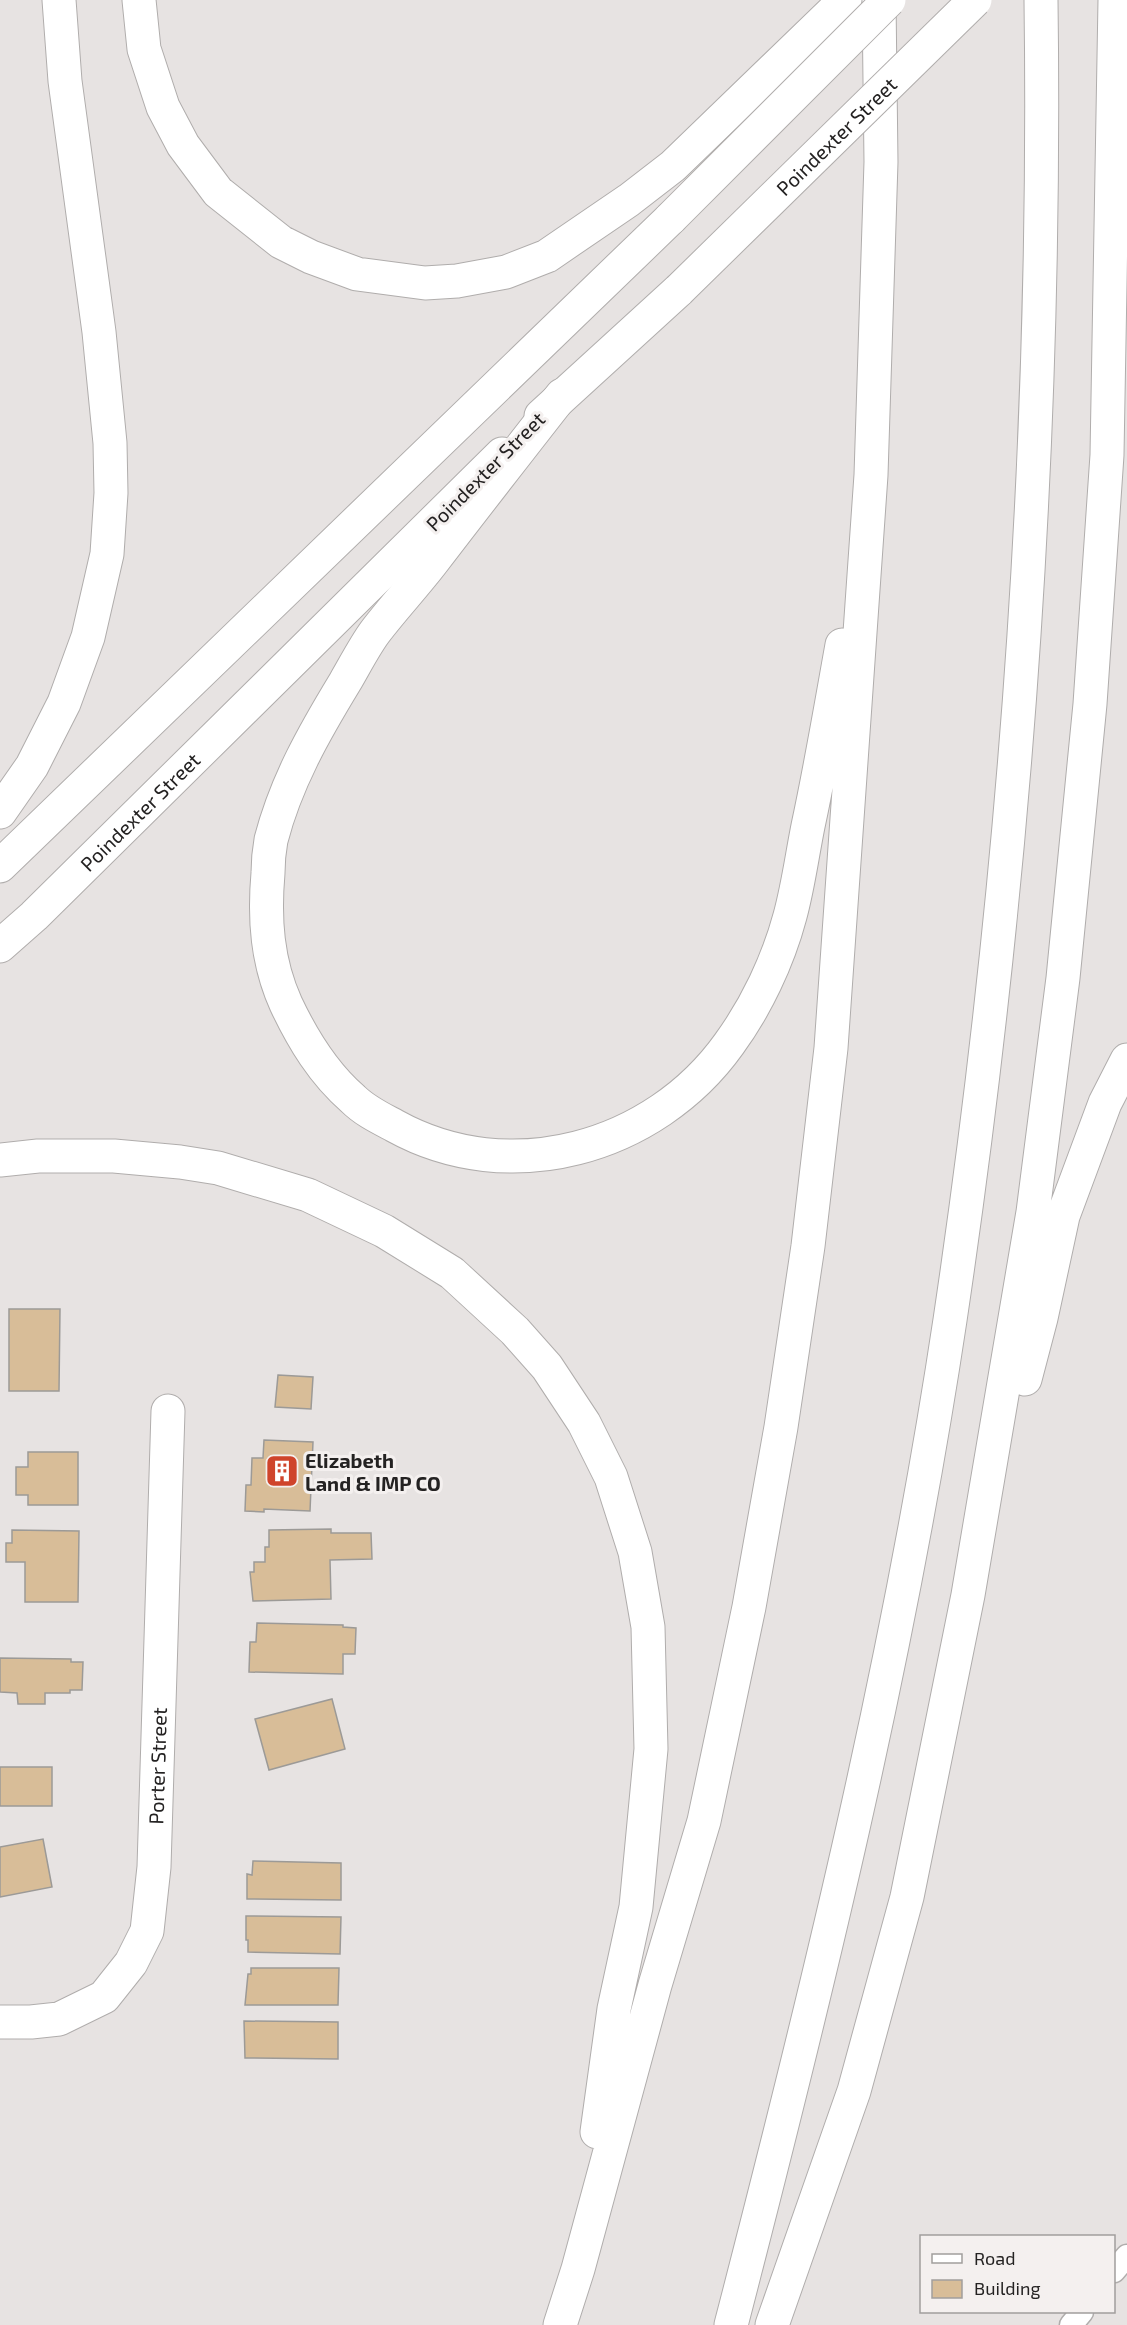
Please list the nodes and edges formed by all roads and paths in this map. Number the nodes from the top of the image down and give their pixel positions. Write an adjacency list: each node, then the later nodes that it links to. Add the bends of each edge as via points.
1 (59, 0): 13 (main road, via 65,81 110,443 108,543 88,637 64,703 32,766)
2 (139, 0): 3 (main road, via 144,50 163,107 183,145 218,192 281,242 311,257 357,274 426,284 506,272 547,256 673,166)
3 (845, 0)
4 (866, 0): 10 (main road)
5 (879, 0): 10 (main road)
6 (889, 0): 14 (main road, bridge, via 671,218)
7 (975, 0): 11 (main road, Poindexter Street, bridge, via 679,290)
8 (1041, 0): 26 (main road, via 1043,133 1037,433 1018,737 989,1028 950,1322 856,1820)
9 (1116, 0): 19 (main road, via 1107,455 1090,704 1064,978 1033,1212)
10 (881, 162): 12 (main road)
11 (562, 395): 12 (main road, via 374,634 307,746 286,789 270,846 264,910 269,952 299,1033 353,1100 370,1113 441,1147 496,1157 547,1155 598,1143 630,1129 688,1090 727,1048 750,1012 790,916 820,770); 15 (main road, Poindexter Street)
12 (871, 475): 22 (main road, via 831,1048 808,1246 781,1427 749,1607 704,1821)
13 (0, 812)
14 (0, 866)
15 (0, 946)
16 (1127, 1060): 19 (main road, via 1105,1103 1063,1216 1041,1318)
17 (0, 1160): 22 (main road, via 114,1156 180,1162 218,1168 308,1195 384,1231 453,1273 547,1367 584,1423 611,1477 635,1552 648,1627 651,1749 636,1907 614,2009)
18 (168, 1411): 20 (main road, Porter Street, via 154,1868 147,1931 131,1963 104,1997 59,2019)
19 (968, 1595): 27 (main road, via 907,1897 854,2091)
20 (0, 2022)
21 (1127, 2256): 23 (lane)
22 (578, 2268): 25 (main road)
23 (1115, 2269)
24 (1081, 2313): 28 (lane)
25 (560, 2325)
26 (731, 2325)
27 (772, 2325)
28 (1071, 2325)

